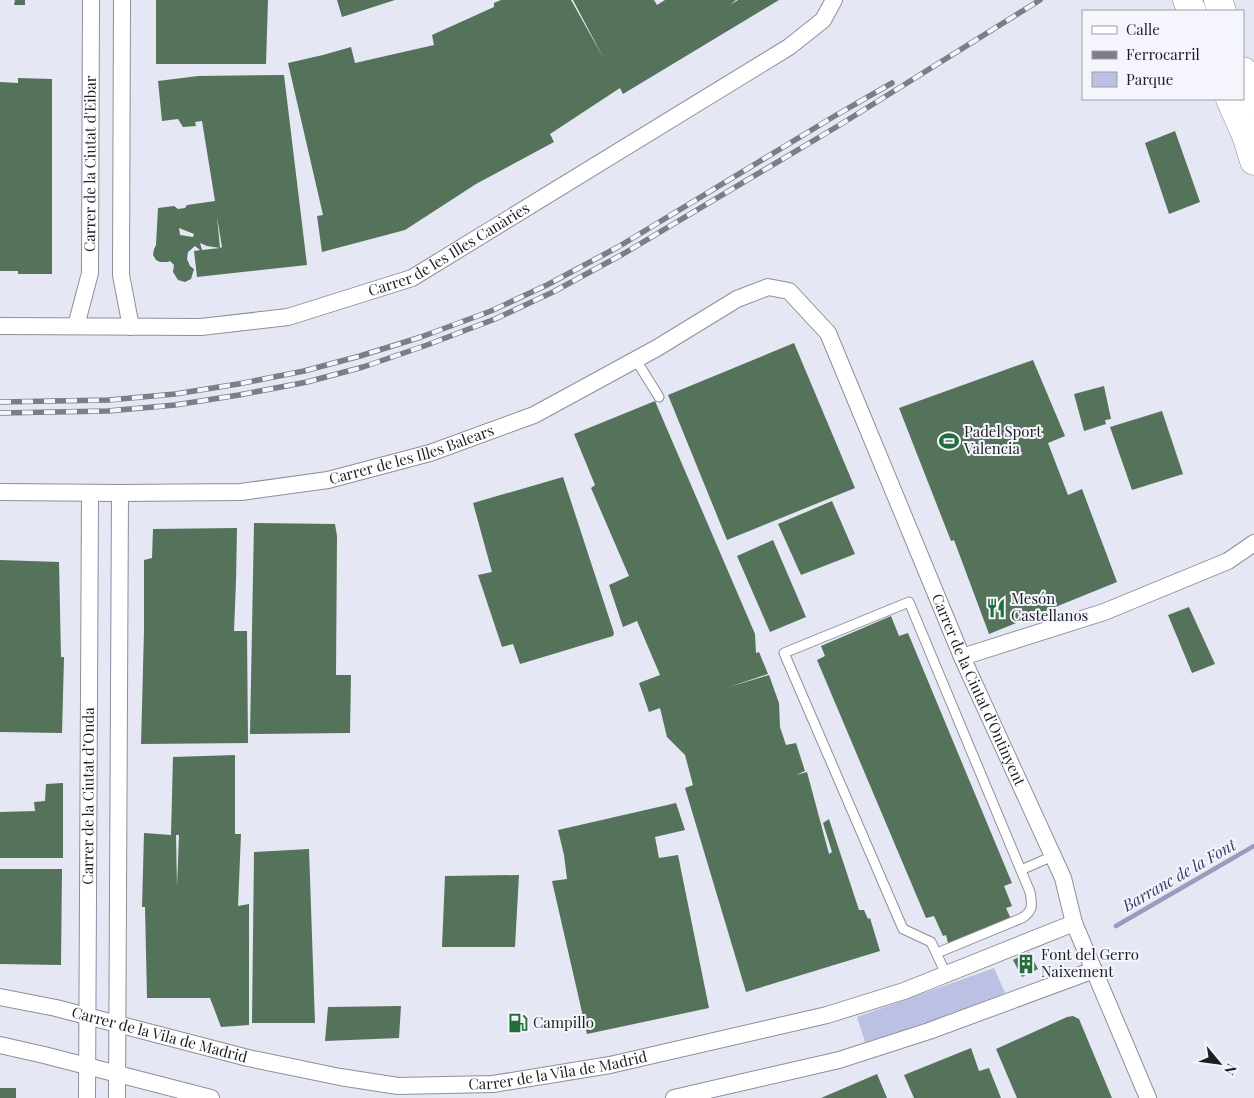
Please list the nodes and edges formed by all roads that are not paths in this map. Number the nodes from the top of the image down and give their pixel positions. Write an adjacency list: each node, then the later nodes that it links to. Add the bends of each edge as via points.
1 (91, 0): 10 (street, Carrer de la Ciutat d'Eibar, via 90,273)
2 (122, 0): 11 (street, Carrer de la Ciutat d'Eibar, via 121,275)
3 (834, 0): 11 (street, Carrer de les Illes Canàries, via 822,20 789,47 412,278 288,317 201,328)
4 (1244, 75): 6 (highway)
5 (1230, 100): 7 (highway)
6 (1254, 104)
7 (1254, 160)
8 (789, 291): 12 (street, Carrer de les Illes Balears, via 768,287 737,300); 18 (street, Carrer de la Ciutat d'Ontinyent, via 828,333)
9 (0, 326): 10 (street, Carrer de les Illes Canàries)
10 (76, 326): 11 (street, Carrer de les Illes Canàries)
11 (131, 327)
12 (636, 360): 13 (lane); 16 (street, Carrer de les Illes Balears, via 534,416 430,453 337,478 241,492)
13 (659, 397)
14 (0, 492): 15 (street, Carrer de les Illes Balears)
15 (90, 493): 16 (street, Carrer de les Illes Balears); 26 (street, Carrer de la Ciutat d’Onda)
16 (120, 493): 27 (street, Carrer de la Ciutat d’Onda)
17 (1254, 542): 18 (street, via 1228,561 1104,612)
18 (962, 657): 19 (street, Carrer de la Ciutat d'Ontinyent)
19 (1053, 856): 20 (lane); 21 (street, Carrer de la Ciutat d'Ontinyent, via 1063,878)
20 (1021, 870): 22 (lane, via 1030,892 1032,904 1029,913); 22 (lane, via 909,602 784,653 903,929 931,942)
21 (1074, 923): 23 (street, Carrer de la Ciutat d'Ontinyent); 24 (street, Carrer de la Vila de Madrid)
22 (937, 953): 24 (lane)
23 (1094, 970): 34 (street, via 929,1031 839,1060); 35 (street, Carrer de la Ciutat d'Ontinyent)
24 (946, 974): 27 (street, Carrer de la Vila de Madrid, via 828,1015 610,1065 493,1084 398,1086 340,1077 248,1058)
25 (0, 997): 26 (street, Carrer de la Vila de Madrid)
26 (88, 1017): 27 (street, Carrer de la Vila de Madrid); 29 (street, Carrer de la Ciutat d’Onda)
27 (118, 1024): 30 (street, Carrer de la Ciutat d’Onda)
28 (0, 1045): 29 (street)
29 (87, 1066): 30 (street); 31 (street, Carrer de la Ciutat d’Onda)
30 (117, 1074): 32 (street, Carrer de la Ciutat d’Onda); 33 (street)
31 (87, 1098)
32 (117, 1098)
33 (211, 1098)
34 (674, 1098)
35 (1148, 1098)

